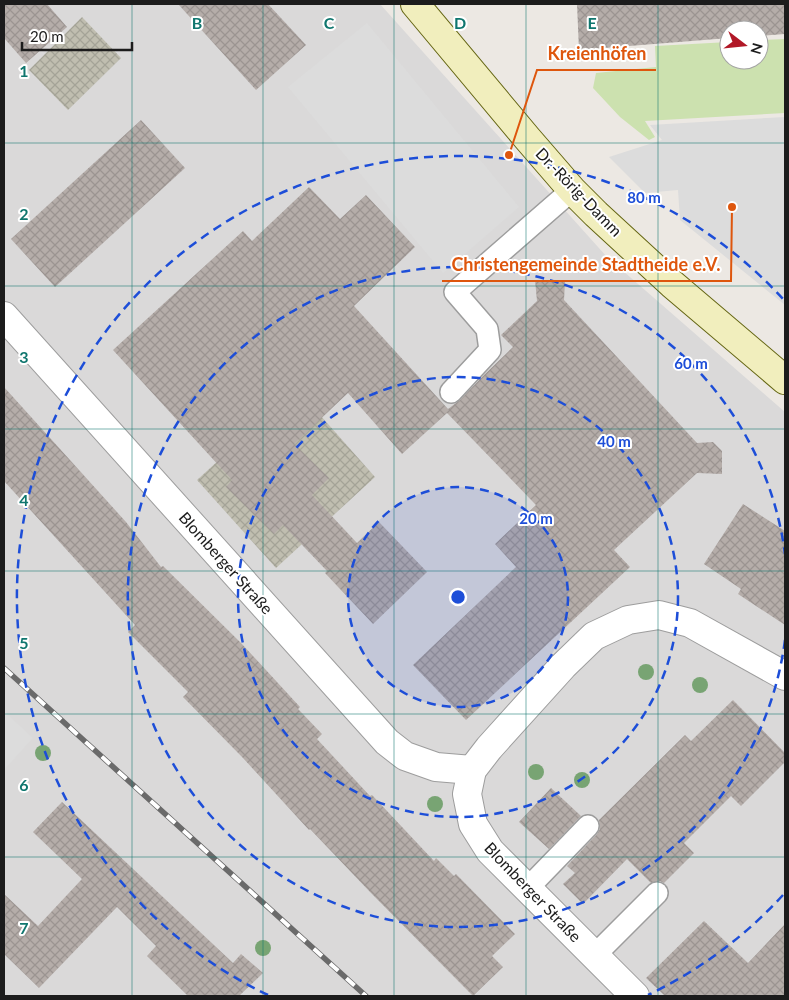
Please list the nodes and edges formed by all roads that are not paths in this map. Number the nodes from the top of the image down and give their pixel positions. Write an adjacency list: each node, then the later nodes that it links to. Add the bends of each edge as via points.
1 (415, 4): 2 (street, Dr.-Rörig-Damm)
2 (572, 190): 4 (street, Dr.-Rörig-Damm, via 672,284); 5 (lane, via 455,292 487,329 490,350)
3 (4, 316): 7 (street, Blomberger Straße, via 387,742 404,756 436,767)
4 (785, 380)
5 (451, 392)
6 (785, 676): 7 (street, Blomberger Straße, via 690,623 659,615 628,620 594,636 556,674)
7 (472, 770): 9 (street, Blomberger Straße, via 467,794 473,824 490,851)
8 (588, 826): 9 (lane)
9 (527, 889): 11 (street, Blomberger Straße)
10 (657, 892): 11 (lane)
11 (594, 956): 12 (street, Blomberger Straße)
12 (635, 996)

